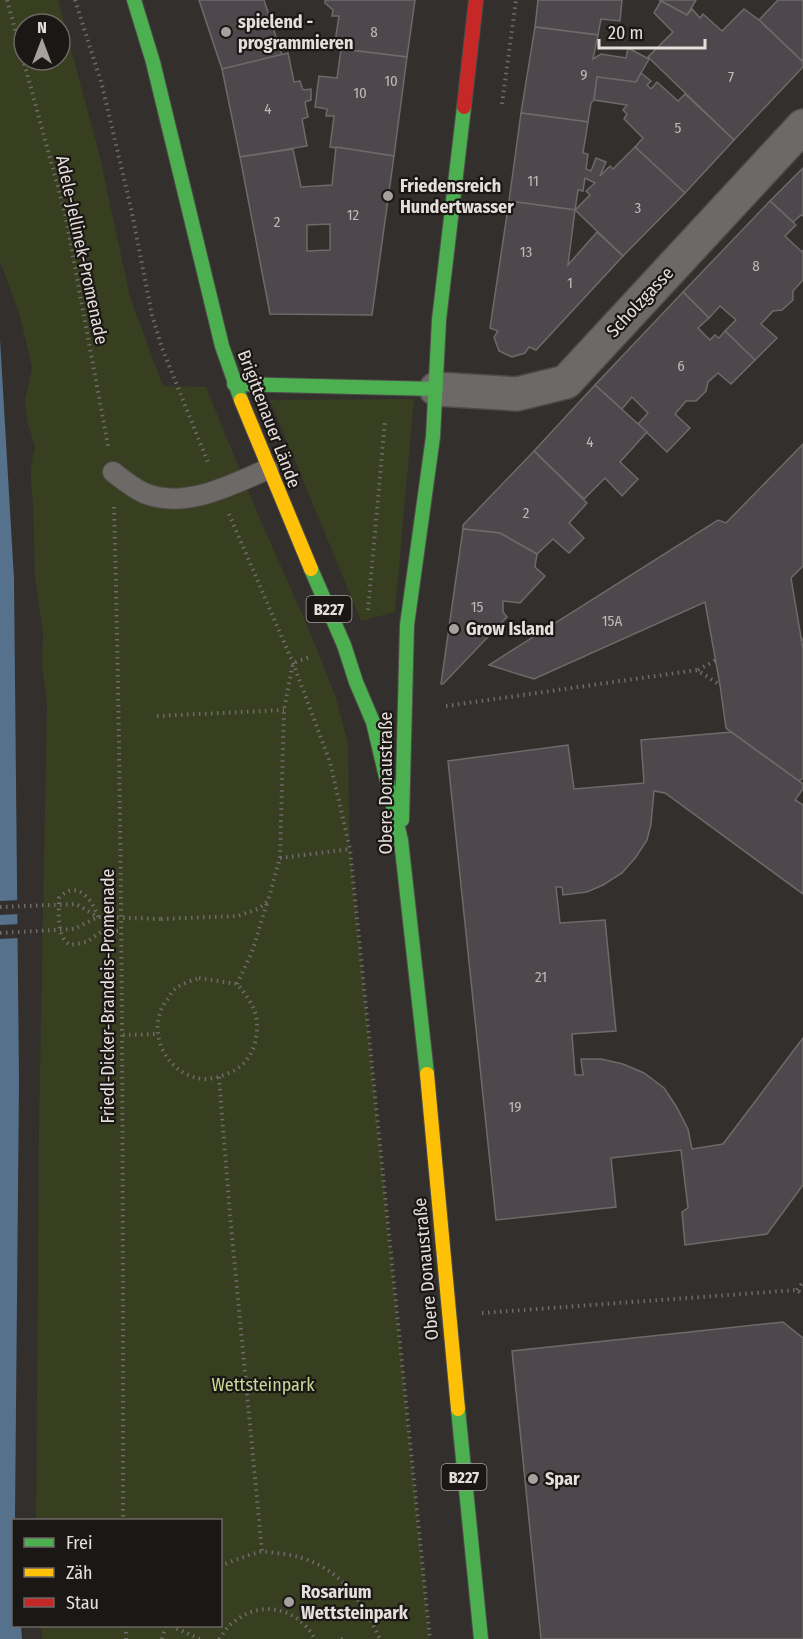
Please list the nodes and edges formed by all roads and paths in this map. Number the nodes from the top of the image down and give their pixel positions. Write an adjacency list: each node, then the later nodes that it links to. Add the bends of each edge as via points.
1 (7, 0): 9 (path, Adele-Jellinek-Promenade, via 65,213)
2 (75, 0): 10 (path, via 102,86 152,315)
3 (134, 0): 6 (main road, Brigittenauer Lände / B227, via 153,62 210,304)
4 (476, 0): 7 (main road, Obere Donaustraße, via 439,320)
5 (803, 126): 7 (street, Scholzgasse, via 566,382 517,394)
6 (234, 384): 7 (main road); 8 (main road, Brigittenauer Lände / B227)
7 (436, 389): 11 (path, via 384,421 368,609); 19 (main road, Obere Donaustraße, via 407,625)
8 (268, 469): 10 (lane); 19 (main road, Brigittenauer Lände / B227, via 373,722)
9 (112, 472): 10 (lane, via 143,493 167,498); 25 (path, Friedl-Dicker-Brandeis-Promenade, via 120,717)
10 (219, 490): 13 (path)
11 (371, 617)
12 (716, 660): 14 (path)
13 (294, 663): 17 (path); 20 (path, via 330,762)
14 (697, 670): 15 (path); 16 (path)
15 (720, 685)
16 (446, 706)
17 (284, 710): 18 (path); 21 (path)
18 (157, 716)
19 (401, 840): 34 (main road, Obere Donaustraße / B227, via 428,1080)
20 (350, 849): 21 (path); 45 (path)
21 (280, 858): 22 (path)
22 (268, 901): 24 (path, bridge, via 238,916); 27 (path)
23 (0, 907): 24 (path, bridge, via 76,904)
24 (98, 918): 25 (path, via 94,905 83,894 72,891 59,898 64,942 87,942 102,931); 26 (path, bridge, via 74,929)
25 (121, 931): 29 (path, Friedl-Dicker-Brandeis-Promenade)
26 (0, 933)
27 (237, 984): 28 (path, via 199,978 174,990 160,1010); 30 (path, via 253,1006 258,1029 251,1054 239,1068)
28 (157, 1034): 29 (path); 30 (path, via 161,1049 173,1066 204,1079)
29 (123, 1035): 35 (path, Friedl-Dicker-Brandeis-Promenade)
30 (219, 1077): 36 (path)
31 (803, 1282): 32 (path)
32 (797, 1290): 33 (path); 34 (path)
33 (803, 1295)
34 (448, 1315): 46 (main road, Obere Donaustraße / B227)
35 (123, 1519)
36 (262, 1551): 37 (path); 44 (path, via 322,1565 344,1583)
37 (222, 1565)
38 (173, 1627): 39 (path)
39 (200, 1639)
40 (219, 1639): 41 (path, via 232,1622 266,1608 301,1620)
41 (315, 1639)
42 (340, 1639): 43 (path)
43 (346, 1639)
44 (380, 1639)
45 (430, 1639)
46 (481, 1639)

